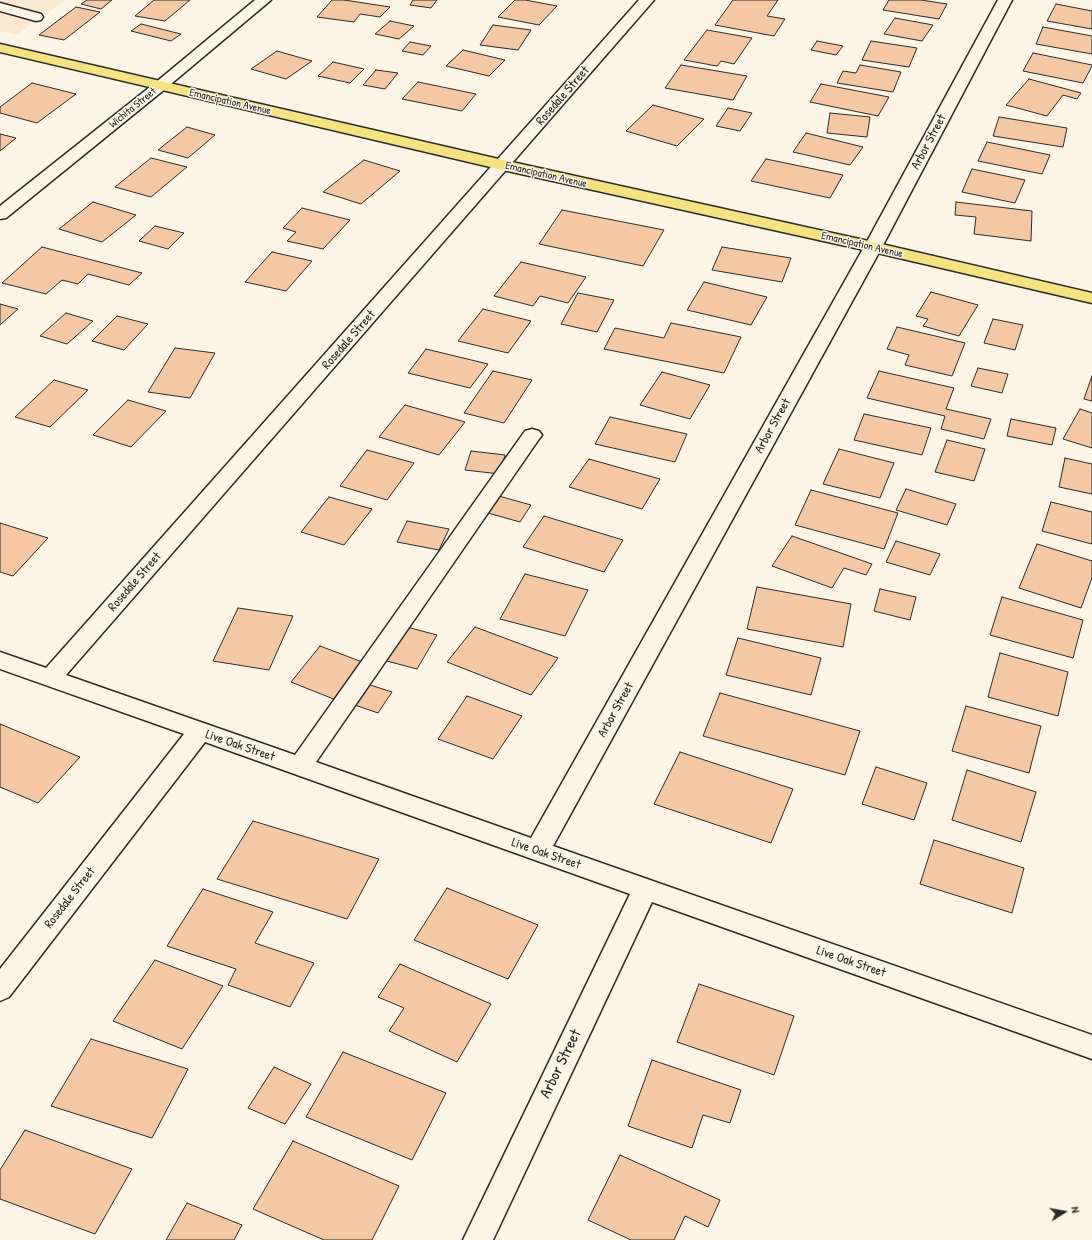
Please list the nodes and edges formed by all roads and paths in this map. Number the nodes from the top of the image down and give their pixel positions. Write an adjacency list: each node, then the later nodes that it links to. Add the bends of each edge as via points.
1 (264, 0): 8 (street, Wichita Street)
2 (647, 0): 9 (street, Rosedale Street)
3 (1005, 0): 11 (street, Arbor Street)
4 (6, 9): 5 (street); 6 (street)
5 (36, 17)
6 (0, 19)
7 (0, 48): 8 (main road, Emancipation Avenue)
8 (160, 86): 9 (main road, Emancipation Avenue); 10 (street, Wichita Street)
9 (503, 165): 11 (main road, Emancipation Avenue); 15 (street, Rosedale Street)
10 (0, 214)
11 (873, 247): 12 (main road, Emancipation Avenue); 18 (street, Arbor Street)
12 (1092, 298)
13 (532, 435): 17 (street)
14 (0, 660): 15 (street, Live Oak Street)
15 (50, 678): 16 (street, Live Oak Street)
16 (199, 732): 17 (street, Live Oak Street); 20 (street, Rosedale Street)
17 (300, 767): 18 (street, Live Oak Street)
18 (537, 851): 19 (street, Live Oak Street)
19 (645, 889): 21 (street, Live Oak Street); 22 (street, Arbor Street)
20 (0, 989)
21 (1091, 1041)
22 (478, 1240)

